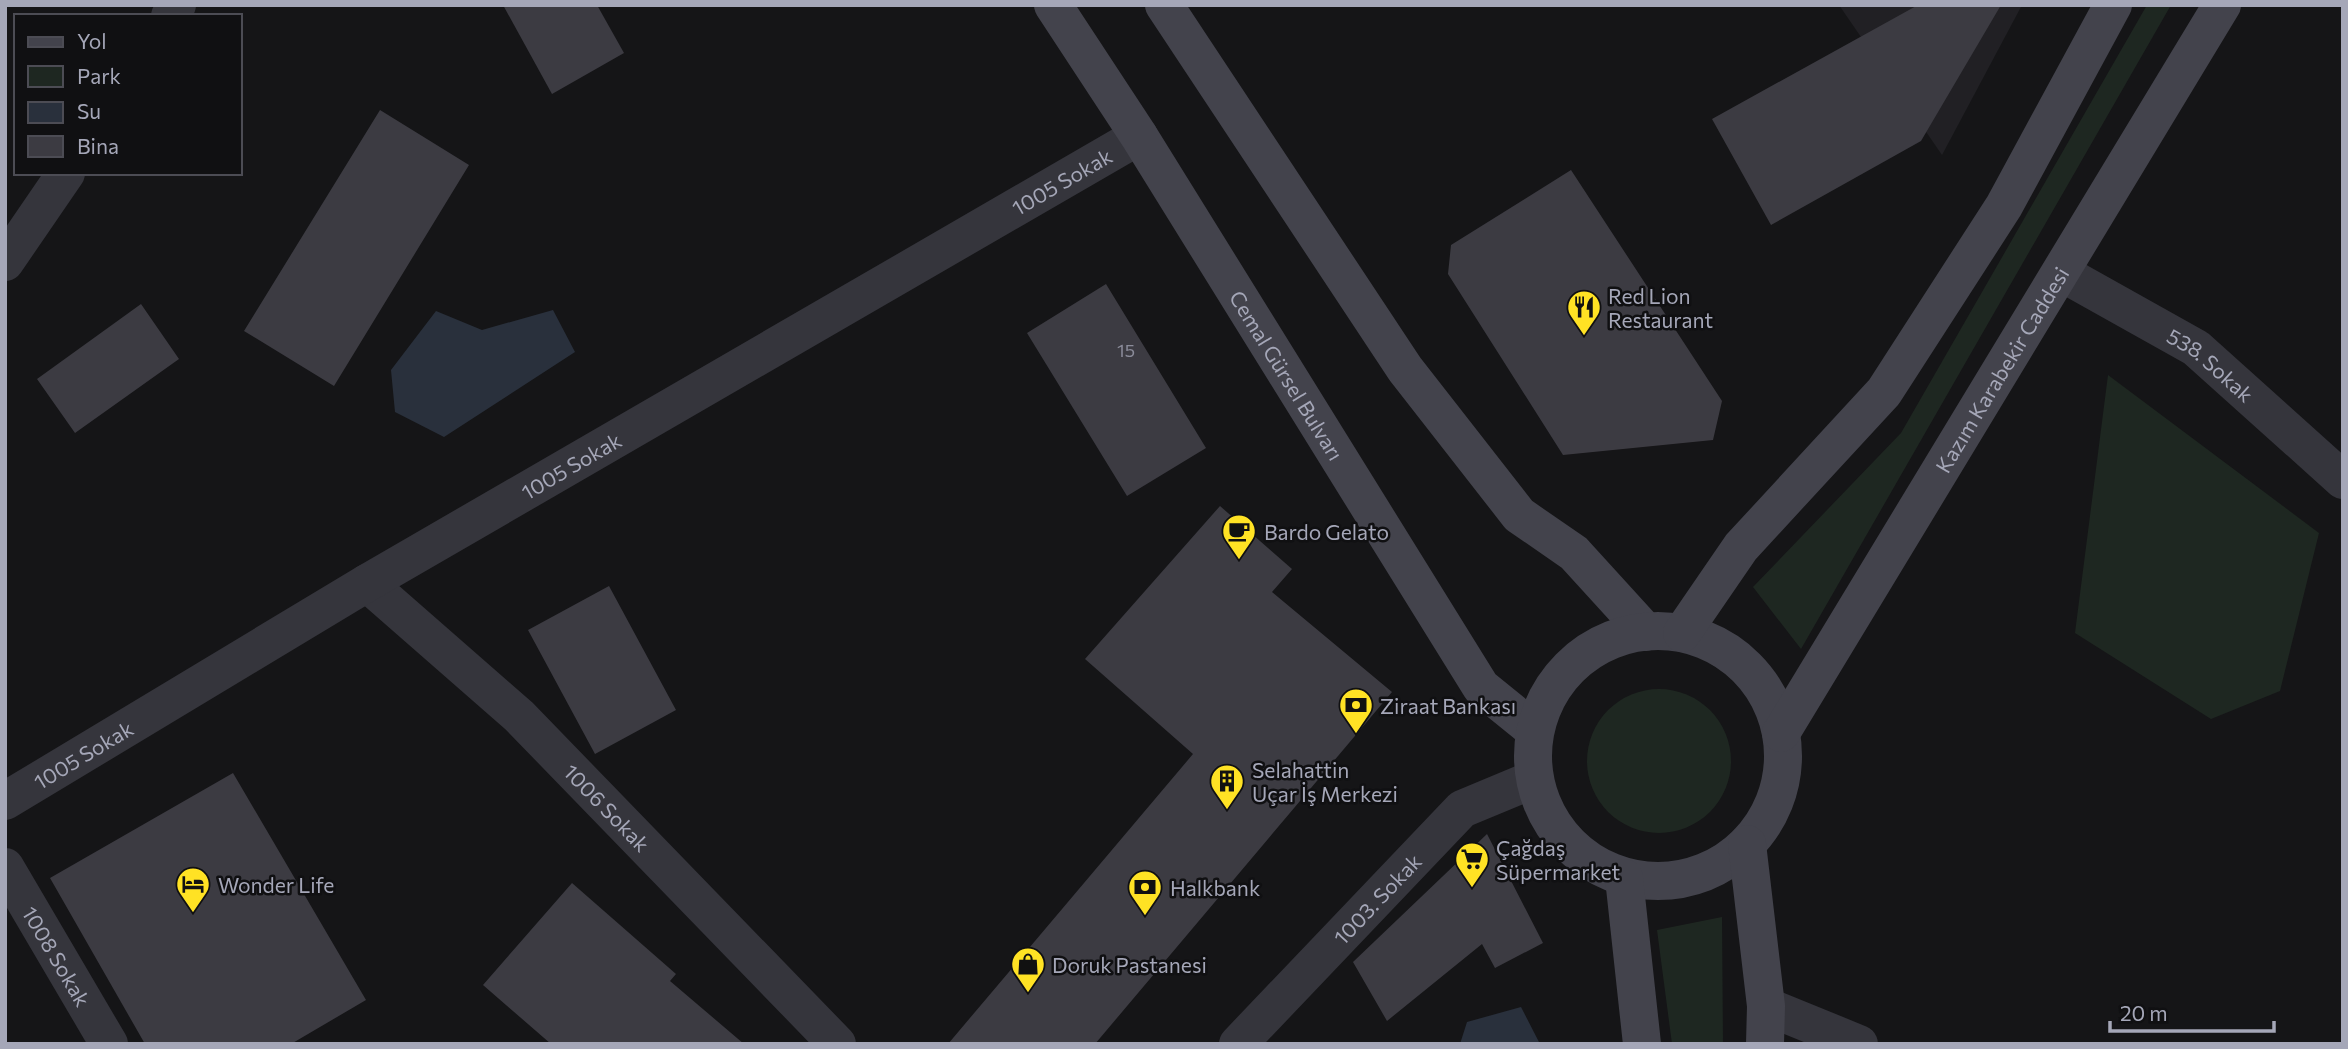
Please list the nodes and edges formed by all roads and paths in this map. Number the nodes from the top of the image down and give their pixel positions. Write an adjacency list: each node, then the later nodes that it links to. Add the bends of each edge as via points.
1 (1053, 5): 5 (main road, Cemal Gürsel Bulvarı)
2 (1164, 5): 11 (main road, via 1413,379 1519,515 1574,553)
3 (2113, 5): 11 (main road, via 2004,206 1884,392)
4 (2222, 5): 8 (main road, Kazım Karabekir Caddesi)
5 (1139, 136): 10 (street, 1005 Sokak); 12 (main road, Cemal Gürsel Bulvarı, via 1481,687)
6 (65, 175): 7 (street)
7 (5, 262)
8 (2062, 273): 9 (street, 538. Sokak, via 2196,348); 13 (main road, Kazım Karabekir Caddesi)
9 (2343, 480)
10 (367, 583): 15 (street, 1005 Sokak); 21 (street, 1006 Sokak, via 519,716)
11 (1664, 633): 12 (main road, via 1605,643 1582,656 1543,704); 13 (main road, via 1709,642 1732,656 1767,695)
12 (1534, 730): 14 (main road)
13 (1781, 733): 16 (main road, via 1777,795)
14 (1534, 779): 18 (main road, via 1546,815 1562,839 1590,862); 22 (street, 1003. Sokak, via 1462,808)
15 (5, 800)
16 (1747, 844): 18 (main road, via 1695,876 1654,882); 19 (main road)
17 (5, 867): 20 (street, 1008 Sokak)
18 (1624, 878): 23 (main road)
19 (1766, 1006): 24 (main road); 25 (street)
20 (109, 1044)
21 (837, 1044)
22 (1238, 1044)
23 (1642, 1044)
24 (1765, 1044)
25 (1859, 1044)

